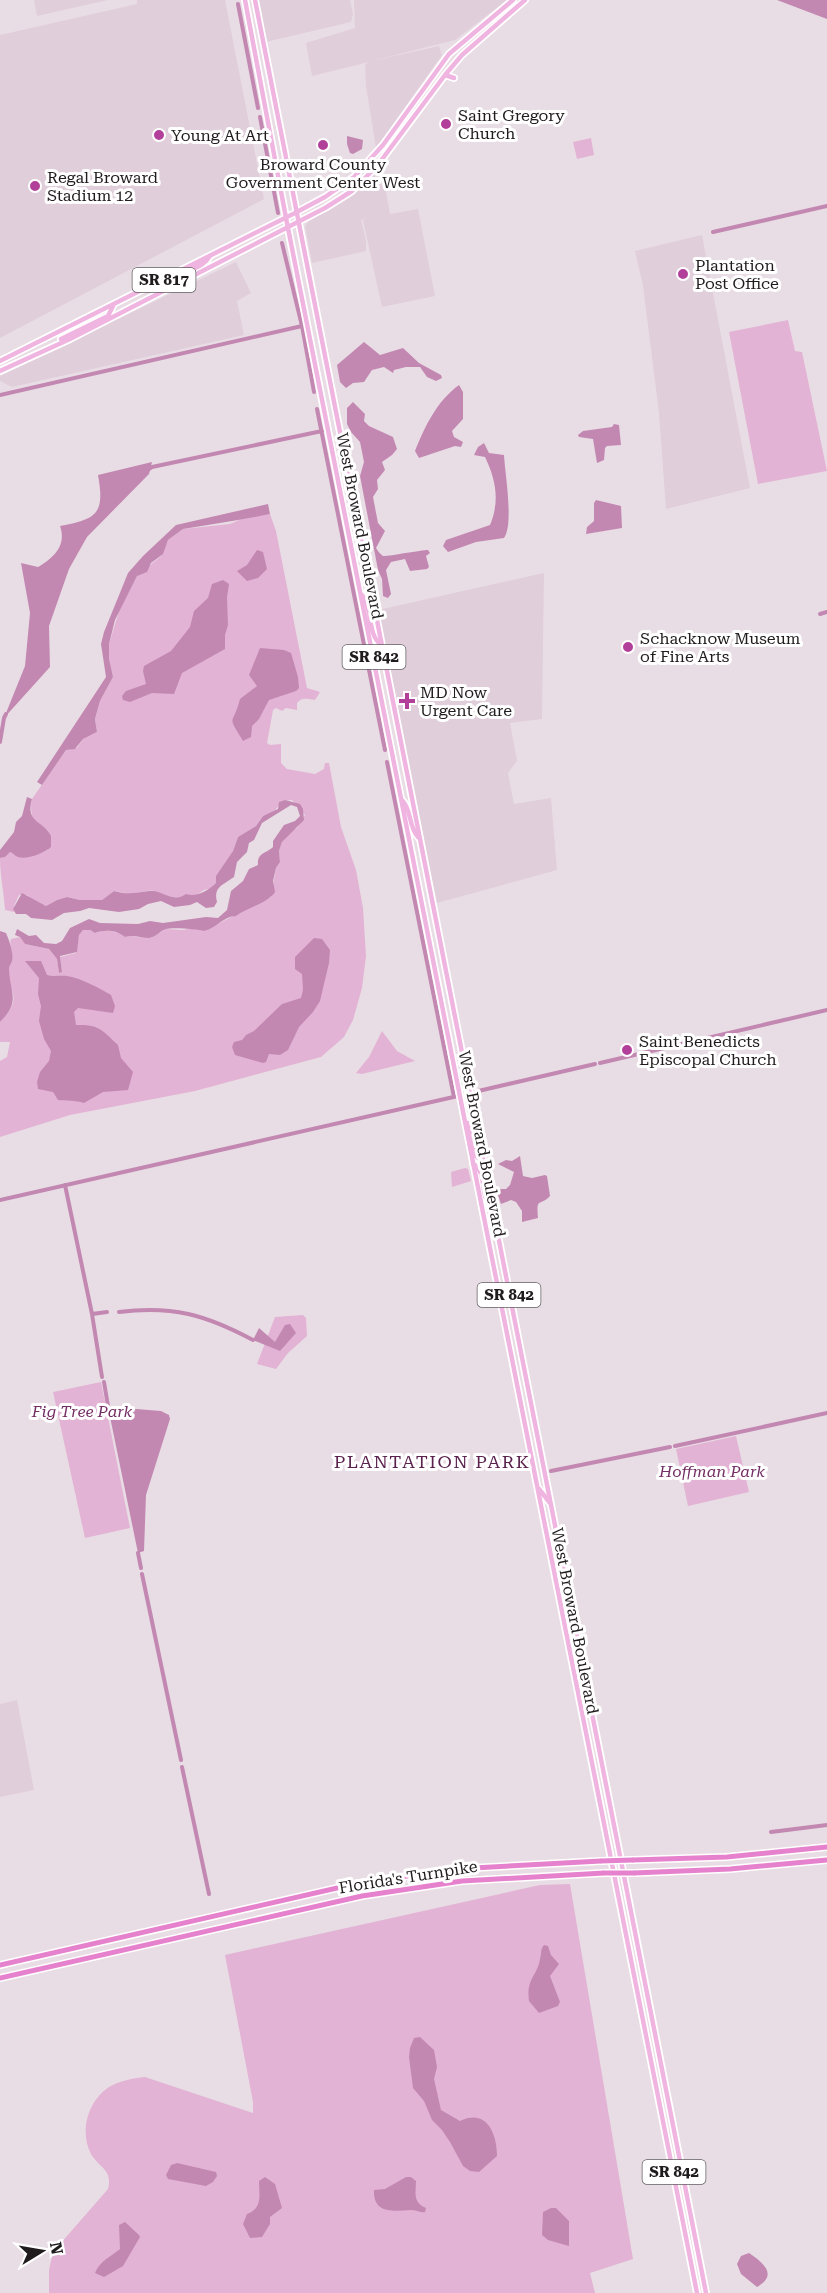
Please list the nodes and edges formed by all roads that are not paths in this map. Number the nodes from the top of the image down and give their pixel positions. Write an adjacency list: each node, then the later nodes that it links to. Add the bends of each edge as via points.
1 (245, 0): 10 (main road, West Broward Boulevard)
2 (255, 0): 9 (main road, West Broward Boulevard)
3 (513, 0): 7 (main road, SR 817, via 449,54)
4 (525, 0): 5 (main road, SR 817)
5 (445, 75): 6 (main road); 8 (main road, SR 817)
6 (454, 78)
7 (395, 128): 8 (main road); 9 (main road, SR 817, via 354,177)
8 (397, 141): 11 (main road, SR 817, via 352,190)
9 (296, 213): 10 (main road, SR 817); 11 (main road, West Broward Boulevard / SR 842)
10 (286, 218): 12 (main road, West Broward Boulevard / SR 842); 13 (main road, SR 817)
11 (297, 222): 12 (main road, SR 817); 20 (main road, West Broward Boulevard / SR 842)
12 (288, 227): 14 (main road, SR 817); 19 (main road, West Broward Boulevard / SR 842)
13 (210, 256): 14 (main road, via 207,262 176,278); 15 (main road, SR 817)
14 (171, 287): 16 (main road, SR 817)
15 (114, 305): 16 (main road, via 108,316); 17 (main road, SR 817)
16 (50, 348): 18 (main road, SR 817)
17 (0, 361)
18 (1, 371)
19 (335, 459): 20 (main road); 21 (main road, West Broward Boulevard / SR 842)
20 (346, 468): 22 (main road, West Broward Boulevard / SR 842)
21 (361, 594): 22 (main road, via 367,600 375,640); 23 (main road, West Broward Boulevard / SR 842)
22 (381, 645): 24 (main road, West Broward Boulevard / SR 842)
23 (402, 800): 24 (main road, via 407,804 412,830); 25 (main road, West Broward Boulevard / SR 842)
24 (419, 837): 26 (main road, West Broward Boulevard / SR 842)
25 (452, 1056): 26 (main road); 27 (main road, West Broward Boulevard / SR 842)
26 (463, 1064): 28 (main road, West Broward Boulevard / SR 842)
27 (464, 1119): 28 (main road, via 476,1156); 29 (main road, West Broward Boulevard / SR 842)
28 (482, 1162): 30 (main road, West Broward Boulevard / SR 842)
29 (473, 1164): 30 (main road, via 480,1171); 31 (main road, West Broward Boulevard / SR 842)
30 (491, 1206): 32 (main road, West Broward Boulevard / SR 842)
31 (497, 1289): 32 (main road); 33 (main road, West Broward Boulevard / SR 842)
32 (510, 1302): 34 (main road, West Broward Boulevard / SR 842)
33 (536, 1483): 34 (main road); 36 (main road, West Broward Boulevard / SR 842)
34 (550, 1503): 35 (main road, West Broward Boulevard / SR 842)
35 (614, 1829): 36 (main road); 42 (main road, West Broward Boulevard / SR 842)
36 (605, 1831): 41 (main road, West Broward Boulevard / SR 842)
37 (827, 1847): 39 (highway, Florida's Turnpike, bridge, via 727,1857 455,1869 359,1883)
38 (827, 1860): 40 (highway, Florida's Turnpike, bridge, via 730,1869 462,1881 363,1896)
39 (0, 1965)
40 (0, 1978)
41 (649, 2051): 42 (main road); 43 (main road, West Broward Boulevard / SR 842)
42 (661, 2064): 44 (main road, West Broward Boulevard / SR 842)
43 (652, 2066): 44 (main road); 45 (main road, West Broward Boulevard / SR 842)
44 (664, 2077): 46 (main road, West Broward Boulevard / SR 842)
45 (697, 2293)
46 (706, 2293)

